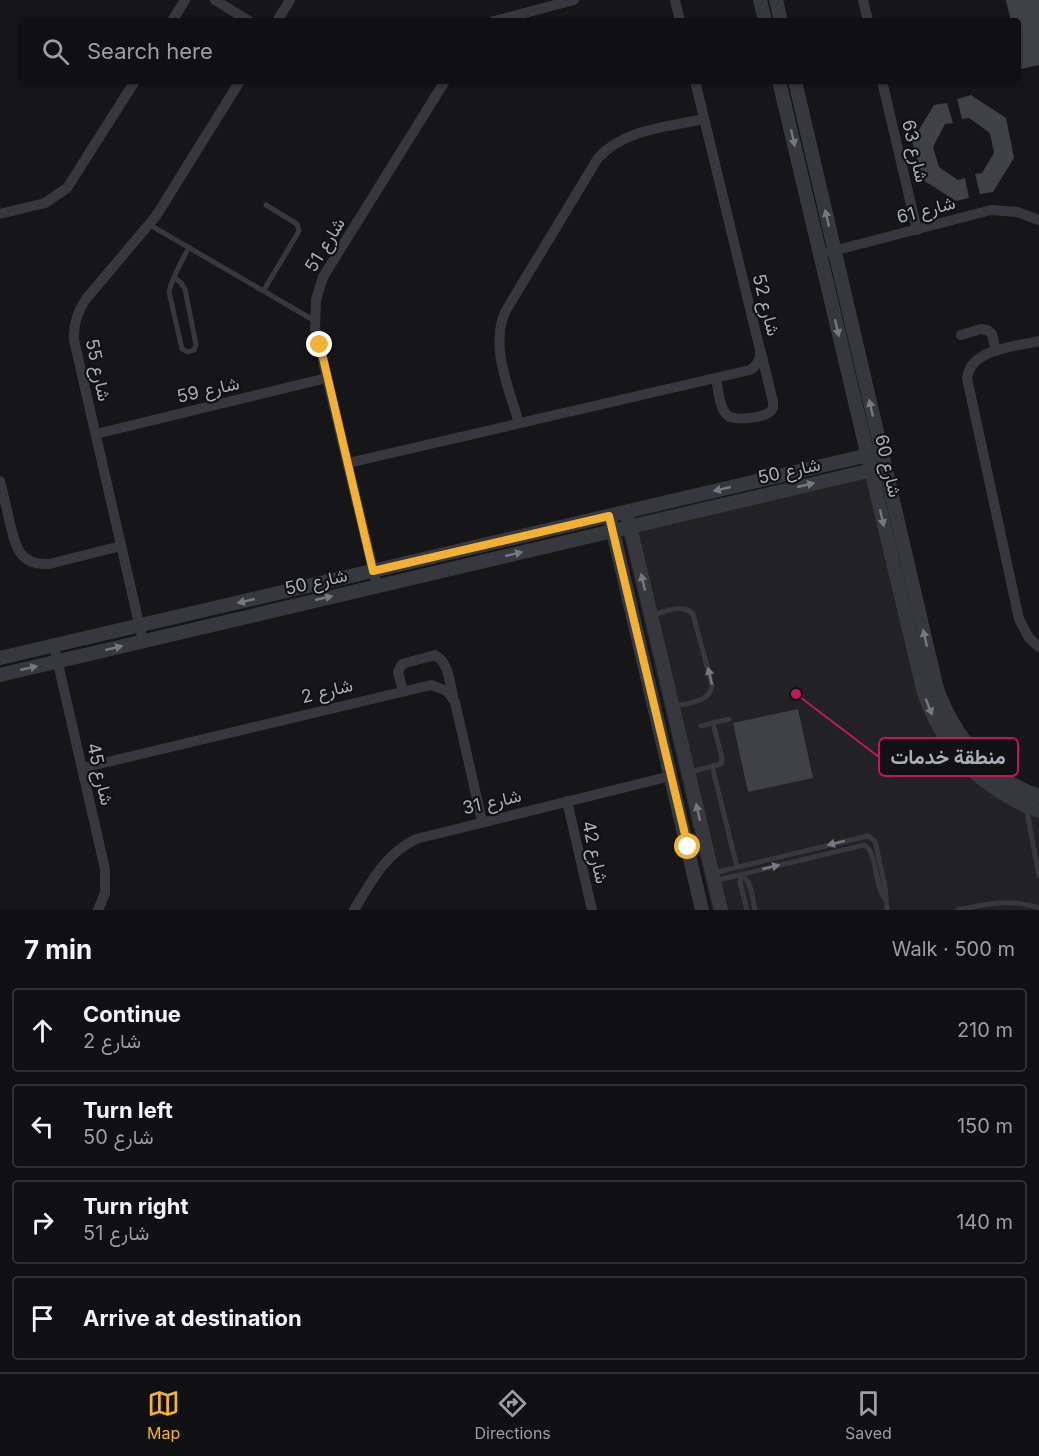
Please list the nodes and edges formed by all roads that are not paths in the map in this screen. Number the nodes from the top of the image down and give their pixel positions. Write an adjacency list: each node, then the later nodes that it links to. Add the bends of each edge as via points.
1 (185, 0): 9 (street)
2 (214, 0): 10 (street)
3 (290, 0): 11 (street)
4 (574, 0): 12 (street)
5 (675, 0): 13 (street)
6 (760, 0): 14 (street)
7 (776, 0): 15 (street)
8 (863, 0): 16 (street)
9 (174, 18)
10 (244, 18)
11 (279, 18)
12 (505, 18)
13 (679, 18)
14 (764, 18)
15 (780, 18)
16 (867, 18)
17 (133, 84): 26 (street, via 67,188 45,203)
18 (238, 84): 28 (street, شارع 55)
19 (443, 84): 35 (street, شارع 51, via 323,277)
20 (696, 84): 24 (street, شارع 52)
21 (780, 84): 32 (street, شارع 60, one-way to 32)
22 (796, 84): 31 (street, شارع 60, one-way to 22)
23 (884, 84): 29 (street, شارع 63)
24 (704, 119): 38 (street, شارع 52); 42 (street, via 633,135 598,158 501,321 499,347)
25 (266, 205): 34 (lane, via 299,228)
26 (0, 214)
27 (1039, 220): 29 (street, شارع 61, via 1017,212 991,210)
28 (150, 225): 30 (lane); 43 (street, شارع 55, via 86,299 75,318 74,340)
29 (917, 230): 31 (street, شارع 61)
30 (189, 247): 33 (lane); 34 (lane)
31 (834, 251): 32 (street, شارع 61); 44 (street, شارع 60, one-way to 31)
32 (820, 255): 44 (street, شارع 60, one-way to 44)
33 (174, 277): 33 (lane, via 169,296 182,349 188,352 196,345 185,289)
34 (264, 291): 35 (lane)
35 (315, 321): 40 (street, شارع 51)
36 (961, 335): 39 (street, via 987,330 992,334)
37 (1039, 341): 39 (street)
38 (760, 351): 41 (street, شارع 52, via 753,368); 41 (street, via 773,402 769,412 740,420 730,418 723,410)
39 (996, 351): 59 (street, via 974,361 968,372 968,384 1018,619 1024,632)
40 (327, 378): 43 (street, شارع 59); 45 (street, شارع 51)
41 (716, 378): 42 (street, شارع 52)
42 (519, 423): 45 (street, شارع 52)
43 (96, 434): 52 (street, شارع 55)
44 (874, 454): 46 (street, شارع 60); 48 (street, شارع 50, one-way to 48)
45 (348, 463): 53 (street, شارع 51)
46 (878, 468): 50 (street, شارع 50, one-way to 46); 73 (street, شارع 60, one-way to 46, via 1008,782 988,767 970,749 947,714 933,677); 75 (street, شارع 60, one-way to 75, via 916,666 934,720 967,766 994,789)
47 (0, 481): 52 (street, via 15,546 28,560 49,564)
48 (627, 512): 49 (street, شارع 50); 50 (street)
49 (609, 516): 51 (street); 53 (street, شارع 50)
50 (630, 527): 51 (street, شارع 50); 55 (street, one-way to 50)
51 (613, 531): 54 (street, شارع 50, one-way to 51); 72 (street)
52 (121, 546): 56 (street, شارع 55)
53 (373, 571): 54 (street, شارع 51); 56 (street, شارع 50, one-way to 56)
54 (377, 586): 57 (street, شارع 50, one-way to 54)
55 (651, 616): 65 (street); 65 (lane, one-way to 55, via 706,698 712,685 691,611 681,608)
56 (140, 626): 57 (street, شارع 55); 58 (street, شارع 50)
57 (143, 641): 61 (street, شارع 50, one-way to 57)
58 (54, 646): 60 (street, شارع 50); 61 (street, شارع 45)
59 (1039, 646)
60 (0, 658)
61 (57, 661): 62 (street, شارع 50, one-way to 61); 70 (street, شارع 45)
62 (0, 675)
63 (403, 691): 64 (street, شارع 2, via 437,686); 64 (street, via 398,672 402,664 435,655 444,663); 70 (street, شارع 2)
64 (455, 702): 77 (street)
65 (673, 707): 71 (street)
66 (729, 719): 67 (lane)
67 (713, 723): 68 (lane); 69 (lane, via 722,761)
68 (701, 726)
69 (712, 766): 71 (lane); 80 (lane)
70 (82, 768): 86 (street, شارع 45, via 105,869 105,893)
71 (689, 773): 72 (street, via 682,788); 72 (street, via 683,761 677,759 672,762); 83 (street, one-way to 71)
72 (671, 776): 74 (street, شارع 31); 89 (street)
73 (1039, 796)
74 (567, 801): 77 (street, شارع 31); 88 (street, شارع 42)
75 (1025, 806): 76 (street, شارع 60); 82 (lane)
76 (1039, 811)
77 (482, 821): 87 (street, شارع 31, via 416,838 397,849 384,862)
78 (872, 838): 79 (lane); 80 (lane, one-way to 80, via 859,837); 84 (lane)
79 (867, 846): 81 (lane, one-way to 79); 84 (lane)
80 (738, 867): 81 (lane); 83 (lane)
81 (741, 875): 83 (lane); 91 (lane); 92 (lane, via 748,883)
82 (1039, 876)
83 (713, 877): 90 (street)
84 (885, 899): 93 (lane)
85 (1039, 908): 94 (lane, via 1002,902)
86 (98, 910)
87 (354, 910)
88 (592, 910)
89 (702, 910)
90 (721, 910)
91 (747, 910)
92 (755, 910)
93 (887, 910)
94 (957, 910)

